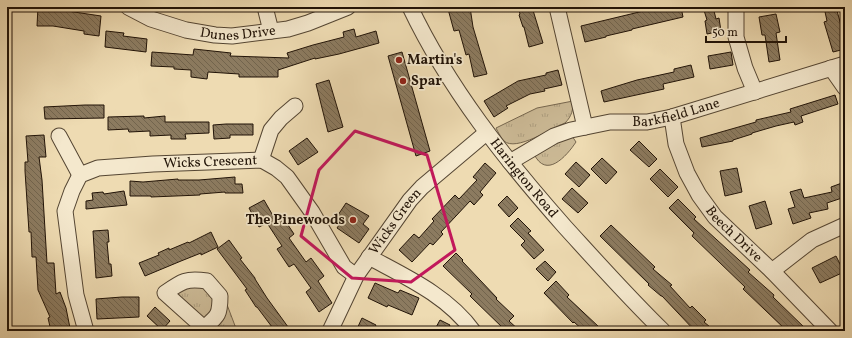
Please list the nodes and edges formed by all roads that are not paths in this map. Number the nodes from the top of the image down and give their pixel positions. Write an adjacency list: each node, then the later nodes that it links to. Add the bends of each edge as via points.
1 (128, 7): 7 (street, Dunes Drive, via 151,19 186,30 215,35 232,36)
2 (265, 7): 7 (street)
3 (348, 7): 7 (street, Dunes Drive, via 308,24)
4 (410, 7): 14 (street, Harington Road, via 421,31)
5 (557, 7): 13 (street)
6 (736, 7): 10 (street, via 736,37 744,68)
7 (272, 31)
8 (838, 66): 9 (street); 10 (street, Barkfield Lane)
9 (845, 88)
10 (755, 92): 12 (street, Barkfield Lane)
11 (295, 106): 16 (street, via 271,130)
12 (672, 117): 13 (street, Barkfield Lane, via 647,122 610,122); 21 (street, Beech Drive, via 676,144 699,196 715,217)
13 (585, 126): 17 (street, Barkfield Lane, via 554,136)
14 (486, 133): 17 (street, Harington Road); 20 (street, Wicks Green, via 422,187)
15 (59, 136): 18 (street)
16 (261, 160): 18 (street, Wicks Crescent, via 98,168); 22 (street, Wicks Crescent, via 287,177 312,212 344,267)
17 (510, 162): 26 (street, Harington Road, via 602,268)
18 (80, 175): 23 (street, via 65,211 76,295)
19 (845, 225): 21 (street, via 812,240)
20 (369, 257): 22 (street, Wicks Green); 25 (street, via 436,296 463,317)
21 (772, 271): 27 (street, Beech Drive)
22 (356, 276): 24 (street, Wicks Green)
23 (86, 331)
24 (330, 331)
25 (473, 331)
26 (663, 331)
27 (830, 331)

